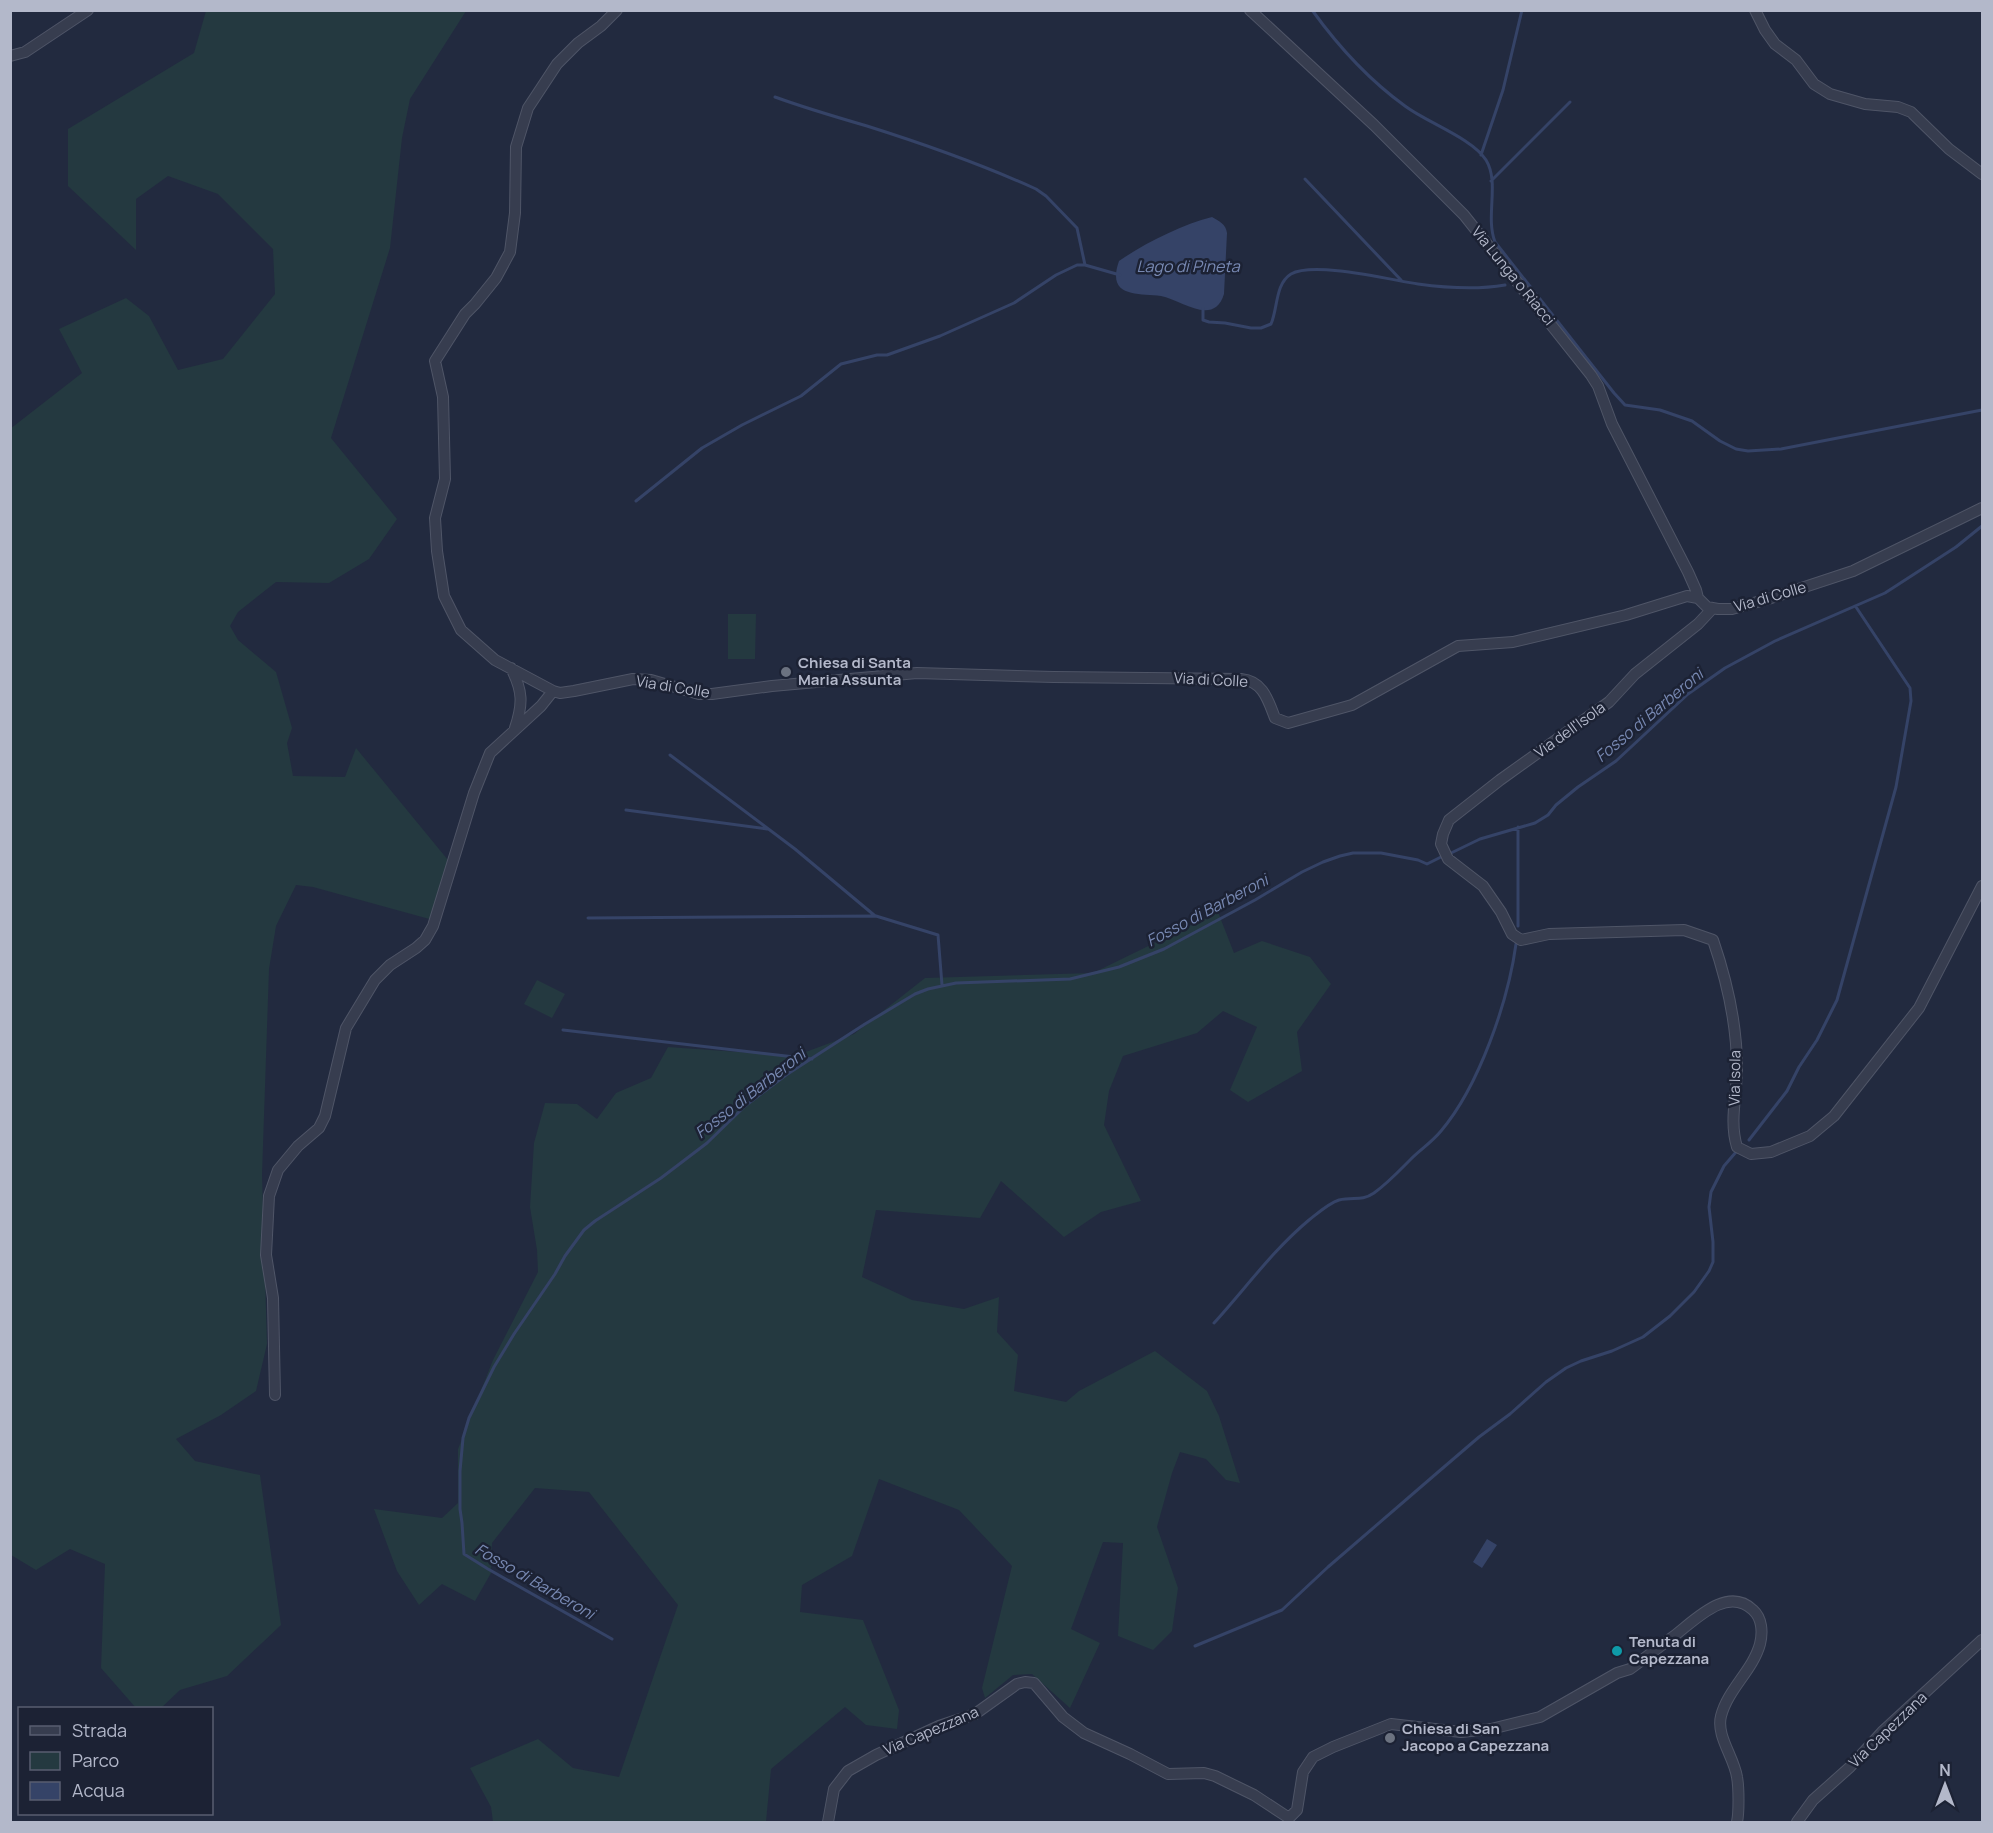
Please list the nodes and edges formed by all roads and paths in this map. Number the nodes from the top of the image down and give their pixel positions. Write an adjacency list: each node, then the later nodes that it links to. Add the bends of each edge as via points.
1 (88, 10): 5 (street, via 25,52)
2 (617, 10): 10 (street, via 557,64 528,108 516,147 515,222 510,252 496,278 465,314 435,361 443,397 445,479 435,518 444,596 461,630 495,660)
3 (1250, 10): 8 (street, Via Lunga o Riacci, via 1374,124 1464,214 1591,375)
4 (1755, 10): 6 (street, via 1775,44 1796,60 1814,84 1830,94 1864,104 1911,112 1949,149)
5 (10, 56)
6 (1983, 174)
7 (1983, 508): 9 (street, Via di Colle, via 1846,573 1732,609)
8 (1698, 598): 9 (street, Via di Colle); 11 (street, Via di Colle, via 1682,597 1513,642 1458,646 1352,705 1288,723 1275,718 1260,687 1241,679 917,673 712,694 633,679 574,691)
9 (1712, 609): 13 (street, Via dell'Isola, via 1609,702 1449,820 1442,839)
10 (511, 668): 11 (street); 12 (street, via 519,683 521,701)
11 (553, 691): 12 (street)
12 (514, 730): 15 (street, via 490,753 433,926 425,940 375,980 346,1028 326,1116 278,1170 269,1196 266,1255 273,1299)
13 (1446, 854): 14 (street, Via Isola, via 1483,886 1512,934 1521,940 1549,934 1684,930 1713,940 1734,1023 1737,1069 1733,1133 1737,1147 1751,1154 1771,1152 1810,1136 1834,1116 1919,1008)
14 (1983, 886)
15 (275, 1395)
16 (1983, 1640): 19 (street, Via Capezzana, via 1882,1732 1813,1800)
17 (828, 1822): 18 (street, Via Capezzana, via 834,1789 848,1771 939,1726 975,1714 1025,1682 1034,1683 1063,1718 1084,1733 1168,1774 1215,1776 1289,1818 1297,1810 1303,1772 1313,1757 1333,1747 1391,1724 1461,1732 1540,1717 1630,1668 1705,1611 1733,1602 1752,1609 1762,1625 1760,1645 1721,1717 1721,1731 1737,1777)
18 (1737, 1822)
19 (1797, 1822)

